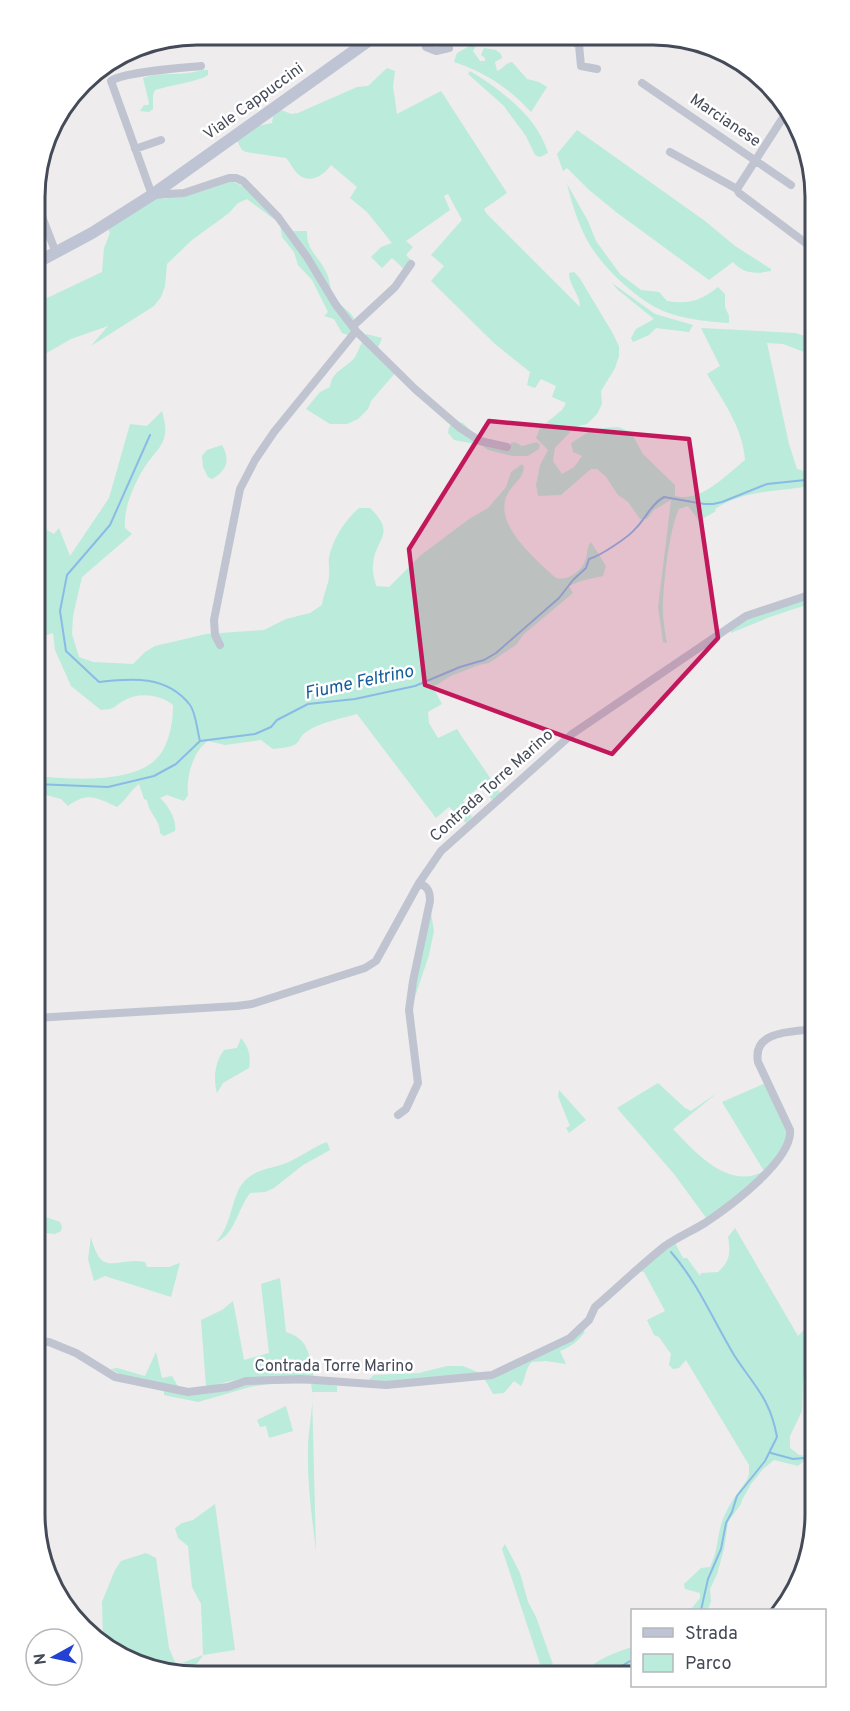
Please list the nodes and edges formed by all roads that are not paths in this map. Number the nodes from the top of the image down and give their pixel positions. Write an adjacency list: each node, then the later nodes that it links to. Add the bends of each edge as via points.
1 (362, 45): 15 (street, Viale Cappuccini)
2 (425, 45): 3 (street, via 436,51)
3 (448, 45)
4 (579, 45): 6 (street, via 580,64)
5 (201, 66): 10 (street, via 114,79 111,85)
6 (597, 69)
7 (642, 83): 12 (street, Marcianese)
8 (782, 119): 12 (street)
9 (161, 140): 10 (street)
10 (135, 149): 15 (street)
11 (670, 152): 14 (street)
12 (756, 160): 13 (street, Marcianese); 14 (street)
13 (791, 185)
14 (737, 189): 17 (street)
15 (152, 195): 18 (street, Viale Cappuccini); 21 (street, via 184,193 229,178 243,181 278,217)
16 (45, 224): 18 (street)
17 (805, 243)
18 (56, 253): 19 (street, Viale Cappuccini)
19 (45, 258)
20 (411, 264): 21 (street, via 395,287)
21 (355, 328): 22 (street, via 460,428 480,441); 24 (street, via 274,432 240,489 214,620)
22 (507, 447)
23 (805, 596): 25 (street, Contrada Torre Marino, via 746,616 572,734 441,851)
24 (220, 645)
25 (419, 883): 26 (street, Contrada Torre Marino, via 376,961 365,968 252,1004); 28 (street, via 430,892 430,901 409,1010 418,1083 406,1109)
26 (45, 1017)
27 (805, 1030): 29 (street, Contrada Torre Marino, via 768,1037 756,1052 790,1130 787,1148 765,1176 707,1222 665,1246 595,1308 589,1320 570,1338 492,1376 386,1385 302,1379 246,1381 188,1392 115,1377 76,1353)
28 (398, 1115)
29 (45, 1342)

